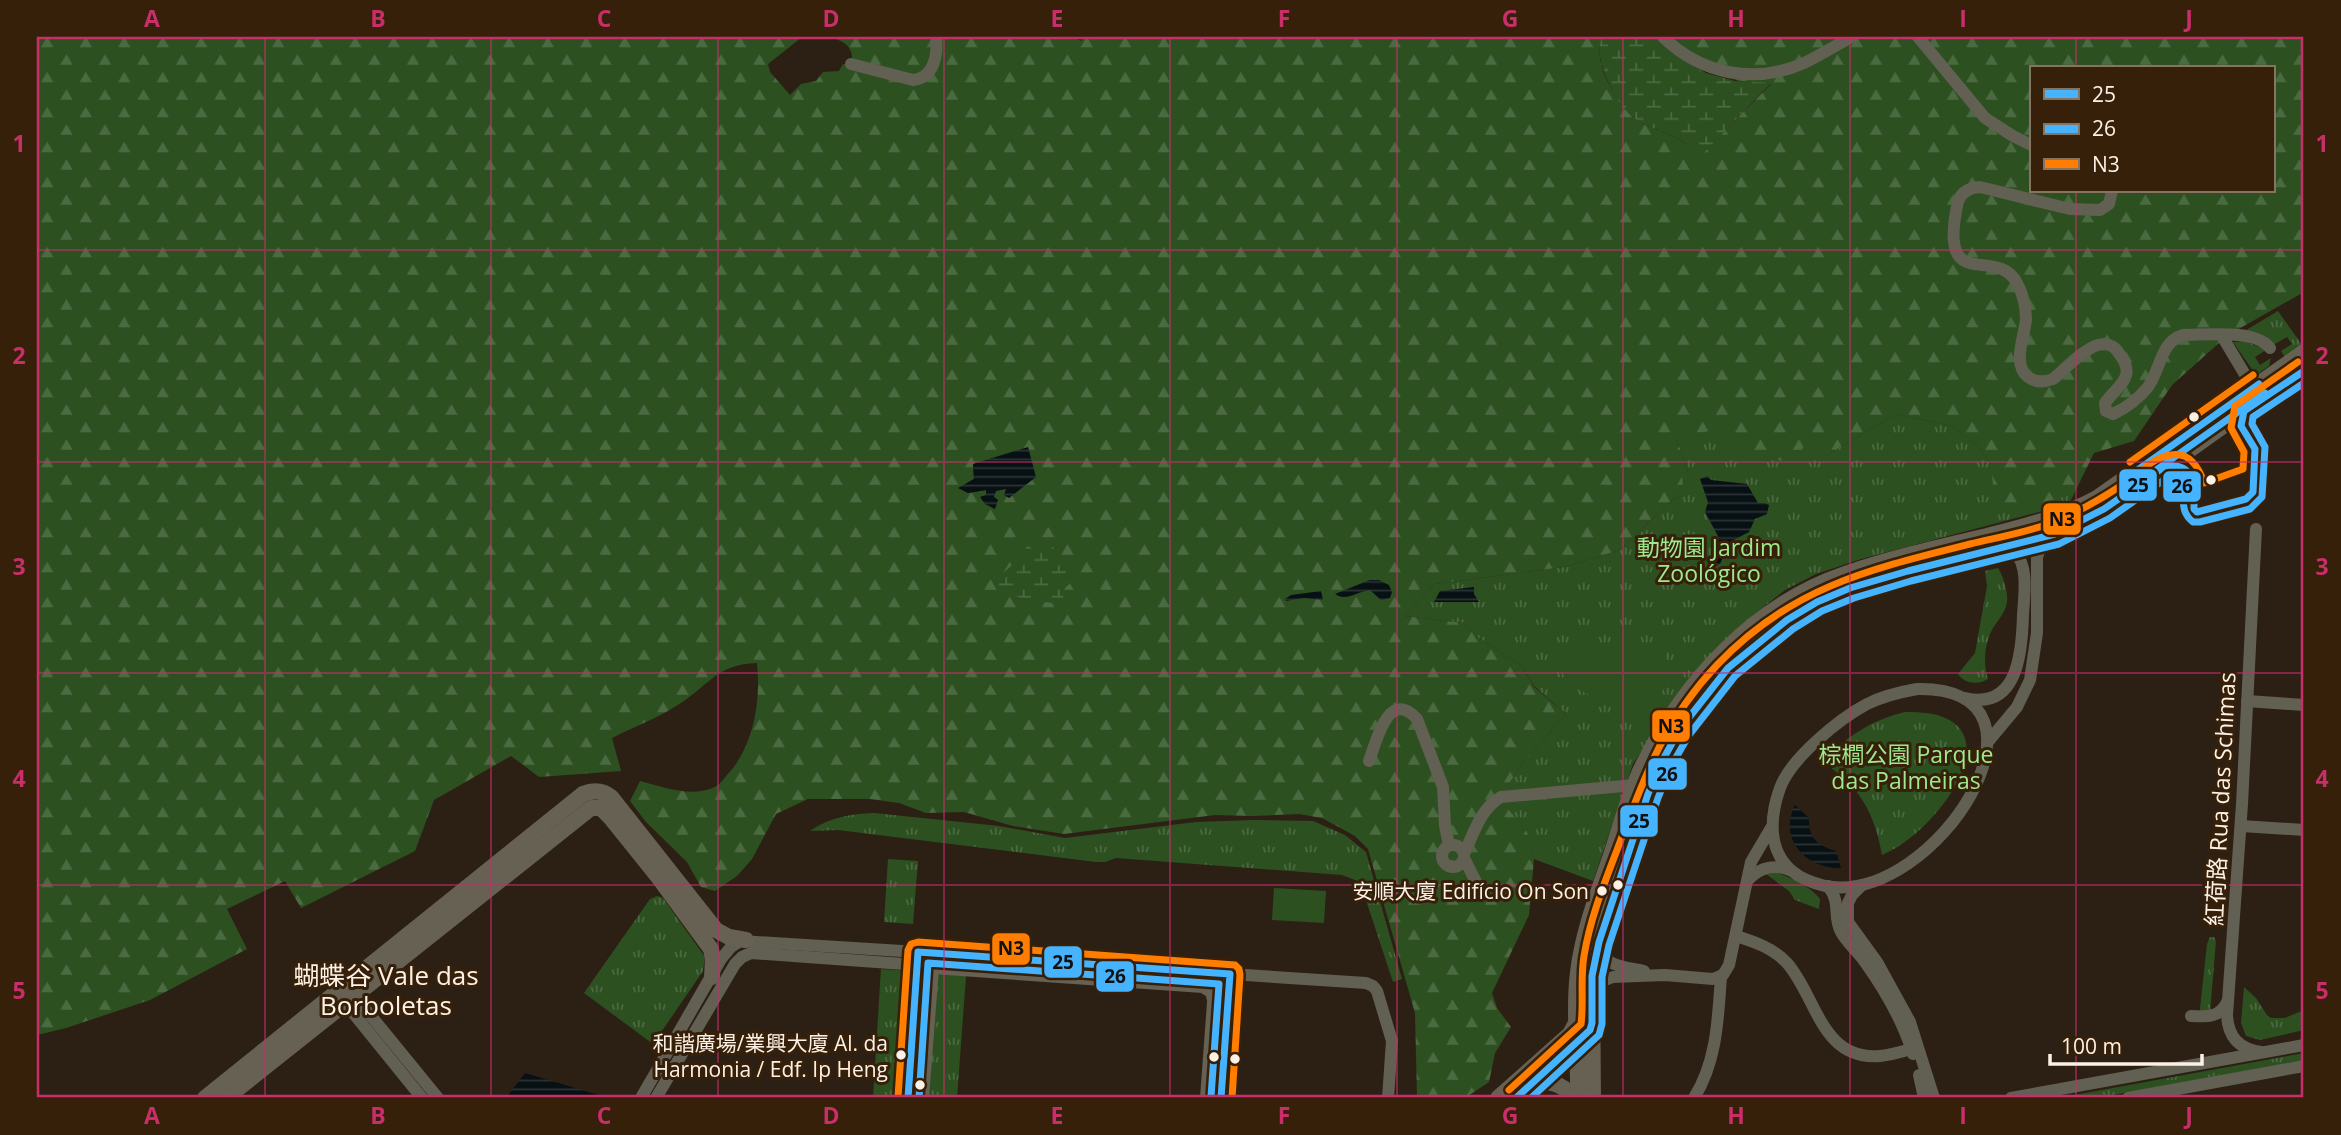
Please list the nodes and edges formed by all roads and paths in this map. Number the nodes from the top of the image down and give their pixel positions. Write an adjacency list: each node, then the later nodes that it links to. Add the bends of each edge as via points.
1 (936, 37): 5 (street, via 935,62 918,80)
2 (1664, 37): 3 (street, via 1710,68 1744,75 1804,63)
3 (1852, 37)
4 (1918, 37): 6 (street, via 1985,118)
5 (851, 64)
6 (2030, 144)
7 (2112, 192): 8 (street, via 2109,204 2100,210 2070,209 1980,187 1966,191 1957,202 1955,251 1965,261 2004,270 2022,295 2026,317 2020,363 2026,376 2047,382 2095,346 2110,345 2127,372 2105,403 2106,411 2113,414 2148,387 2165,348 2176,337)
8 (2222, 336): 10 (street, via 2257,338); 12 (street)
9 (2304, 352): 10 (street)
10 (2276, 356): 12 (street)
11 (2304, 371): 14 (street, via 2122,498)
12 (2253, 388): 21 (street, via 2080,508 1842,575 1791,599 1738,638 1702,675 1664,728)
13 (2256, 529): 17 (street, 紅荷路 Rua das Schimas)
14 (2054, 534): 15 (street); 19 (street, via 2042,542 2037,556 2037,633 2030,680 2017,707)
15 (2000, 548): 16 (street, via 2015,552 2023,568 2019,660 2012,679 1998,694 1979,701); 34 (street, via 1828,597 1787,620 1728,668 1680,729 1661,762)
16 (1965, 698): 19 (street, via 1980,713); 22 (street, via 1933,689 1903,691 1847,717 1785,777)
17 (2247, 701): 18 (street); 23 (street, 紅荷路 Rua das Schimas)
18 (2304, 705)
19 (1987, 743): 31 (street, via 1977,786 1949,827 1913,859)
20 (1369, 761): 25 (street, via 1385,718 1395,711 1413,715 1443,787)
21 (1634, 785): 26 (street, via 1501,797 1484,811); 45 (street, via 1585,936 1577,975)
22 (1773, 821): 27 (street, via 1777,852); 28 (street, via 1752,859)
23 (2241, 826): 24 (street); 43 (street, 紅荷路 Rua das Schimas)
24 (2304, 830)
25 (1450, 845): 26 (street, via 1457,845); 26 (street, via 1442,853 1444,863 1454,867)
26 (1464, 856): 29 (street)
27 (1791, 870): 28 (street, via 1764,868); 30 (street)
28 (1748, 880): 32 (street)
29 (1478, 886)
30 (1828, 886): 31 (street); 49 (street, via 1836,899 1840,931 1883,989)
31 (1862, 886): 71 (street, via 1848,903 1848,922 1885,975 1910,1022)
32 (1736, 936): 38 (street, via 1729,965); 49 (street, via 1761,944 1786,962 1836,1043 1872,1056)
33 (746, 940): 35 (street); 39 (street, via 728,950); 40 (street, via 716,930 611,797 590,792)
34 (1599, 942): 37 (street, via 1607,961); 41 (street)
35 (925, 959): 36 (street); 42 (street, via 1203,985 1213,991); 60 (street, via 751,953 741,957); 61 (street); 62 (street)
36 (1223, 973): 42 (street); 64 (street); 65 (street, via 1373,986 1392,1041)
37 (1665, 975): 38 (street); 41 (street, via 1606,979)
38 (1721, 976): 69 (street, via 1716,1037 1706,1078)
39 (712, 977): 40 (street, via 712,954 698,929 610,817 594,807); 59 (street)
40 (346, 994): 55 (street); 56 (street); 57 (street); 58 (street)
41 (1592, 995): 45 (street)
42 (1215, 1000): 63 (street)
43 (2229, 1000): 44 (street, via 2215,1016); 50 (street, 紅荷路 Rua das Schimas, via 2232,1037 2249,1051)
44 (2191, 1016)
45 (1585, 1022): 46 (street); 47 (street); 51 (street)
46 (1577, 1043): 47 (street); 51 (street, via 1586,1048); 53 (street); 67 (street)
47 (1557, 1045): 66 (street)
48 (2304, 1045): 50 (street)
49 (1912, 1049): 70 (street)
50 (2261, 1052): 72 (street)
51 (1592, 1061): 68 (street)
52 (2304, 1066): 54 (street)
53 (1522, 1093): 67 (street, via 1535,1084 1554,1083)
54 (2165, 1095): 73 (street)
55 (205, 1098)
56 (226, 1098)
57 (422, 1098)
58 (438, 1098)
59 (641, 1098)
60 (656, 1098)
61 (908, 1098)
62 (921, 1098)
63 (1208, 1098)
64 (1221, 1098)
65 (1388, 1098)
66 (1498, 1098)
67 (1575, 1098)
68 (1593, 1098)
69 (1694, 1098)
70 (1924, 1098)
71 (1934, 1098)
72 (2011, 1098)
73 (2128, 1098)

